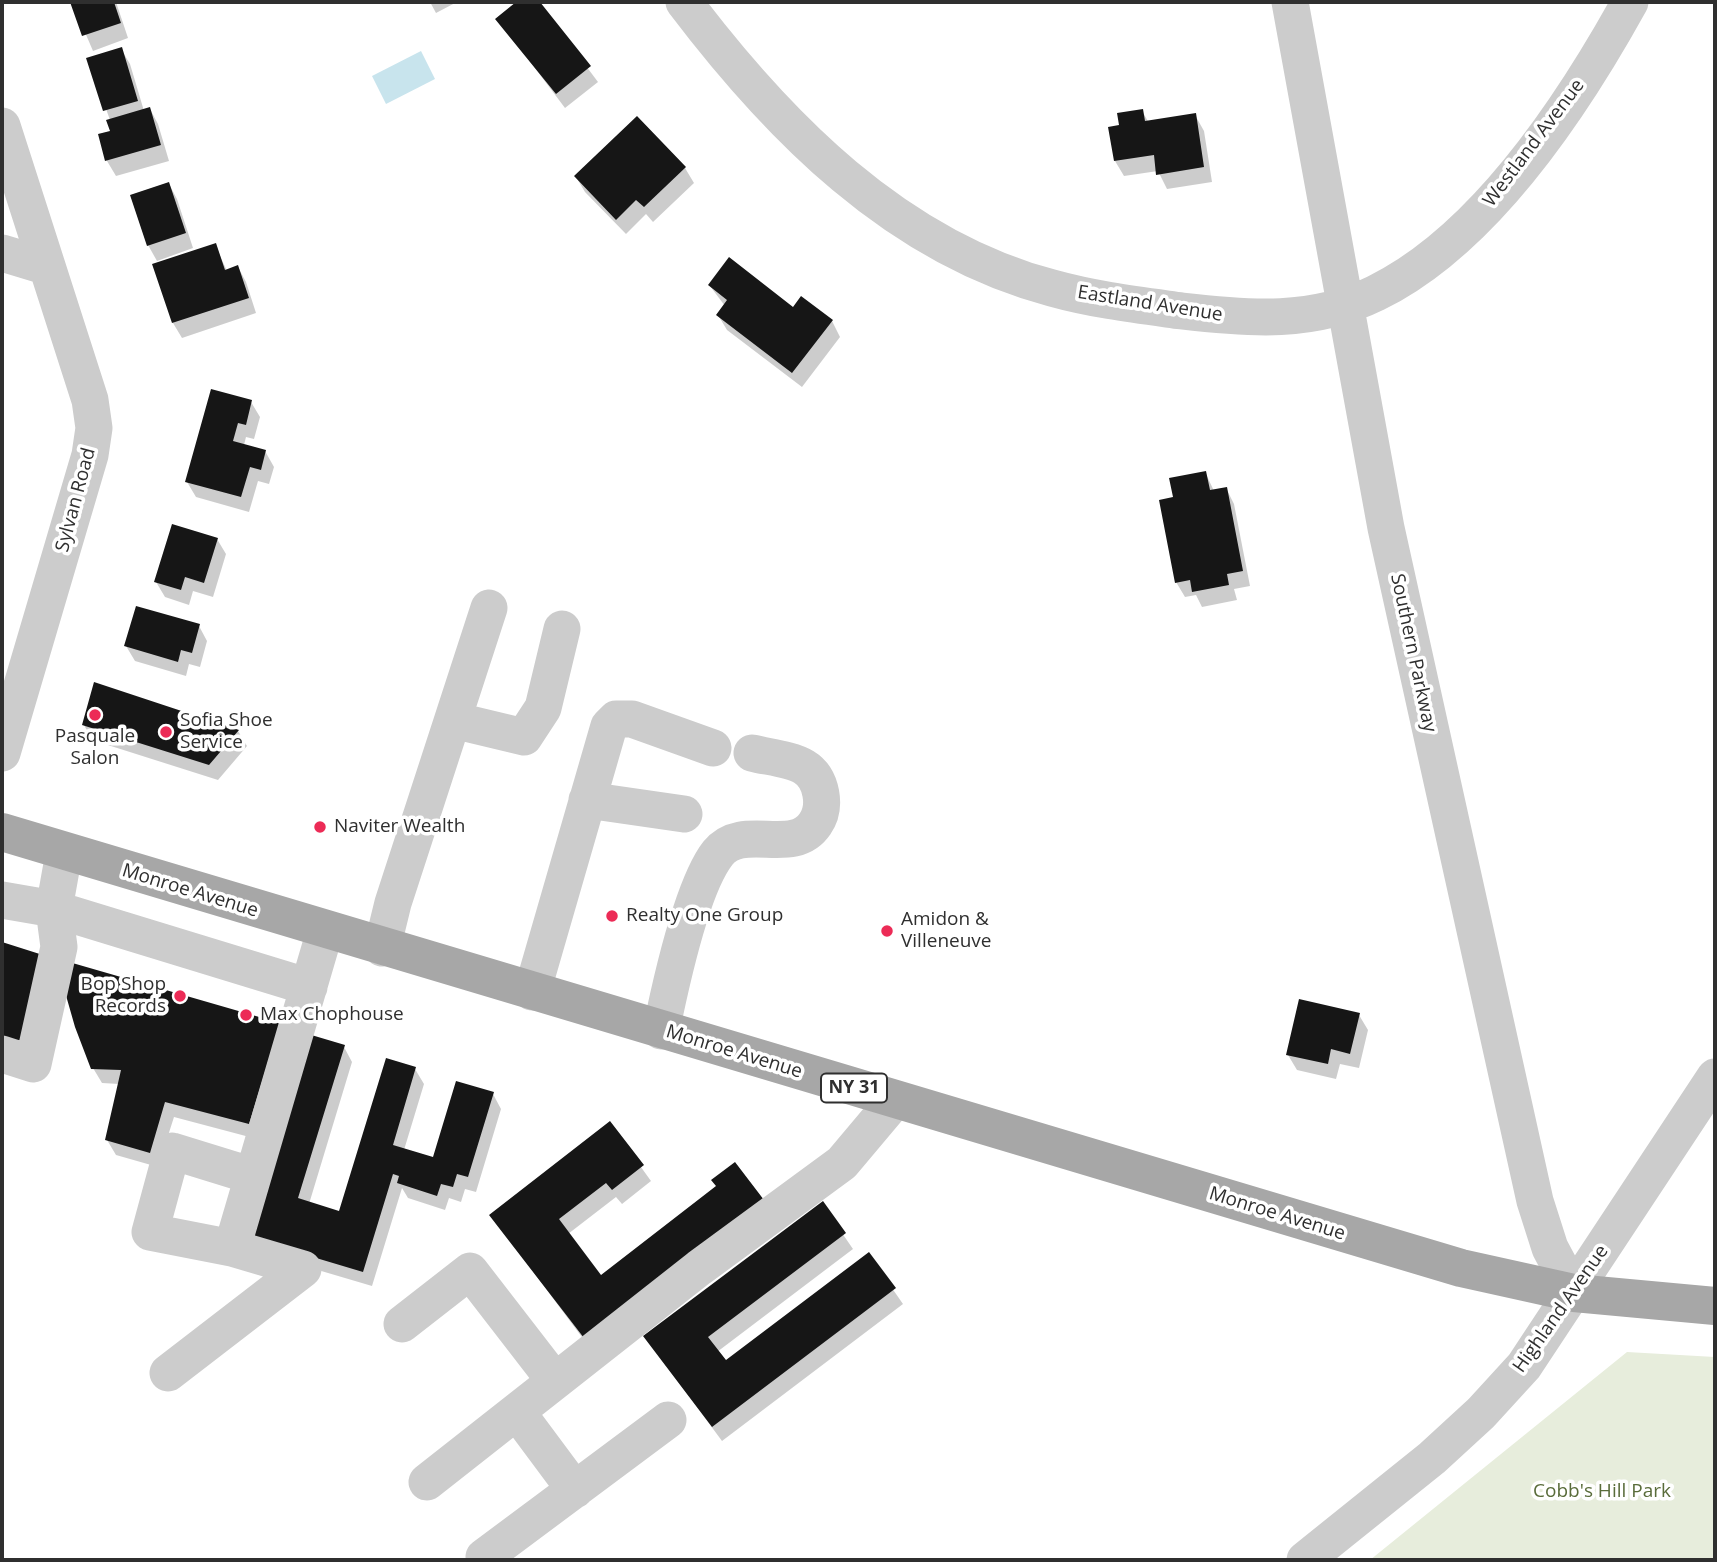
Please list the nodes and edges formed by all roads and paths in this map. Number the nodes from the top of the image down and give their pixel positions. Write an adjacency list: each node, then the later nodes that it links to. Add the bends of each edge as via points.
1 (684, 2): 7 (street, Eastland Avenue, via 730,63 828,163 883,206 942,243 1000,270 1049,288 1112,302 1243,318 1288,318)
2 (1290, 2): 7 (street, Southern Parkway)
3 (1630, 2): 7 (street, Westland Avenue, via 1568,103 1498,196 1411,272)
4 (2, 126): 6 (street, Sylvan Road)
5 (2, 253): 6 (street)
6 (45, 266): 12 (street, Sylvan Road, via 90,400 94,428 90,455)
7 (1345, 307): 30 (street, Southern Parkway, via 1386,528 1535,1201 1550,1248)
8 (489, 608): 10 (street)
9 (562, 629): 10 (street, via 543,708 524,737)
10 (453, 720): 21 (street)
11 (713, 748): 14 (street, via 632,719 616,719)
12 (2, 753)
13 (752, 753): 24 (street, via 804,767 823,798 816,823 792,839 736,839 720,850 705,872)
14 (587, 800): 15 (street); 23 (street)
15 (684, 814)
16 (2, 832): 17 (main road, Monroe Avenue / NY 31)
17 (64, 853): 19 (street); 20 (main road, Monroe Avenue / NY 31)
18 (2, 900): 19 (street)
19 (54, 909): 22 (street); 25 (street, via 59,947 33,1064)
20 (325, 931): 21 (main road, Monroe Avenue / NY 31); 22 (street)
21 (382, 948): 23 (main road, Monroe Avenue / NY 31)
22 (309, 987): 28 (street)
23 (532, 992): 24 (main road, Monroe Avenue / NY 31)
24 (661, 1031): 27 (main road, Monroe Avenue / NY 31)
25 (2, 1054)
26 (1715, 1077): 30 (street, Highland Avenue)
27 (895, 1100): 30 (main road, Monroe Avenue / NY 31, via 1461,1268); 34 (street, via 842,1163)
28 (253, 1176): 29 (street); 29 (street, via 172,1151 150,1232)
29 (232, 1248): 33 (street, via 303,1269)
30 (1574, 1293): 31 (main road, Monroe Avenue / NY 31); 40 (street, Highland Avenue, via 1524,1366 1481,1413)
31 (1715, 1306)
32 (402, 1324): 34 (street, via 470,1271)
33 (168, 1373)
34 (555, 1381): 35 (street)
35 (517, 1412): 37 (street); 38 (street)
36 (668, 1420): 38 (street)
37 (427, 1482)
38 (575, 1490): 39 (street)
39 (484, 1557)
40 (1305, 1560)

